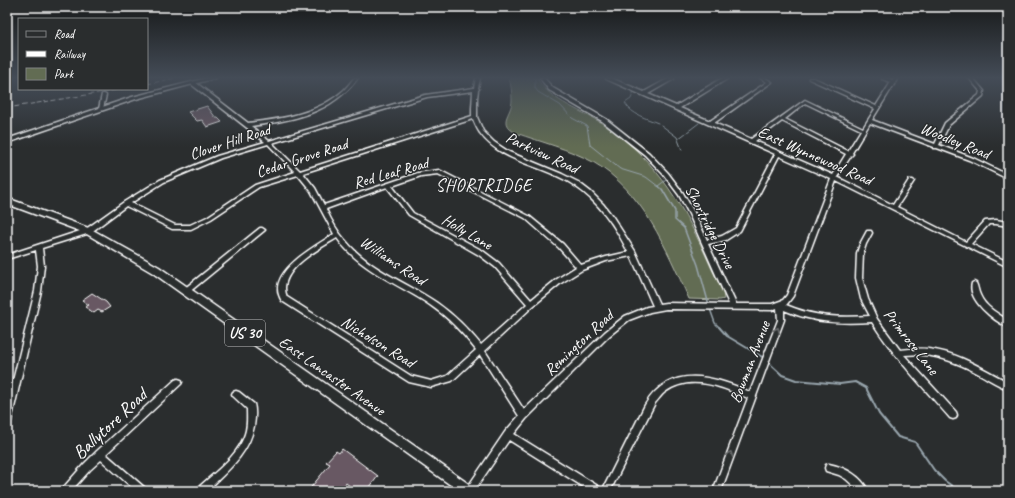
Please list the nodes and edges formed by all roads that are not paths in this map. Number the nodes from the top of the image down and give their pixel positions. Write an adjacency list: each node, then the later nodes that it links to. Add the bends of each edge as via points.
1 (103, 101): 18 (street)
2 (128, 101): 18 (main road)
3 (216, 101): 23 (street, Williams Road)
4 (332, 101): 23 (street, via 300,116 277,122)
5 (409, 101): 27 (street, Clover Hill Road)
6 (475, 101): 19 (street, Parkview Road)
7 (572, 101): 45 (street, Shortridge Drive, via 604,120 647,154 681,194)
8 (662, 101): 16 (street, East Wynnewood Road)
9 (688, 101): 16 (street)
10 (742, 101): 22 (street)
11 (805, 101): 20 (street)
12 (805, 101): 24 (street)
13 (862, 101): 17 (street)
14 (881, 101): 17 (street, Bowman Avenue)
15 (975, 101): 28 (street, via 947,124)
16 (677, 108): 22 (street, East Wynnewood Road)
17 (877, 108): 21 (street, Bowman Avenue)
18 (101, 109): 25 (main road)
19 (475, 117): 31 (street, Cedar Grove Road); 48 (street, Parkview Road, via 481,133 499,148 562,175 590,193 618,225)
20 (782, 119): 26 (street); 30 (street)
21 (869, 122): 24 (street, Bowman Avenue); 28 (street, Woodley Road)
22 (711, 123): 26 (street, East Wynnewood Road)
23 (246, 125): 27 (street, Williams Road)
24 (864, 130): 30 (street, Bowman Avenue)
25 (7, 141)
26 (751, 142): 29 (street, East Wynnewood Road)
27 (268, 143): 31 (street, Williams Road); 37 (street, Clover Hill Road, via 218,157 191,168 162,181)
28 (936, 147): 32 (street, Woodley Road, via 971,159)
29 (777, 154): 33 (street, East Wynnewood Road); 45 (street, via 738,228 724,238)
30 (850, 154): 33 (street, Bowman Avenue)
31 (298, 172): 37 (street, Cedar Grove Road, via 257,186 191,227 174,227); 39 (street, Williams Road, via 308,182)
32 (1008, 177)
33 (834, 178): 38 (street, East Wynnewood Road); 55 (street, Bowman Avenue, via 790,296)
34 (911, 181): 38 (street)
35 (388, 185): 39 (street, Red Leaf Road); 51 (street, Red Leaf Road, via 430,172 448,175 527,217); 54 (street, Holly Lane, via 411,214 481,252 497,265)
36 (7, 201): 42 (highway, East Lancaster Avenue / US 30)
37 (126, 203): 42 (street, Clover Hill Road)
38 (894, 207): 46 (street, East Wynnewood Road)
39 (322, 208): 44 (street, Williams Road)
40 (1008, 224): 46 (street, via 987,222)
41 (262, 230): 53 (street)
42 (88, 231): 47 (street, Clover Hill Road); 53 (highway, East Lancaster Avenue / US 30, via 156,270)
43 (869, 233): 58 (street, Primrose Lane, via 861,249 858,264 860,288)
44 (336, 235): 60 (street, Williams Road, via 364,263 446,313 466,331); 60 (street, Nicholson Road, via 307,254 287,273 281,281 280,288 284,299 409,379 421,383 431,384 449,379)
45 (706, 242): 57 (street, Shortridge Drive)
46 (967, 245): 50 (street, East Wynnewood Road)
47 (39, 247): 49 (street, Clover Hill Road); 68 (street, via 41,266 38,291)
48 (633, 253): 51 (street, Nicholson Road); 56 (street, Parkview Road)
49 (7, 257)
50 (1008, 265)
51 (580, 268): 54 (street, Nicholson Road)
52 (974, 285): 59 (street, via 976,296 983,305)
53 (186, 292): 75 (highway, East Lancaster Avenue / US 30)
54 (531, 304): 60 (street, Nicholson Road)
55 (780, 305): 57 (street, Remington Road, via 764,308); 58 (street, via 821,320); 65 (street, Bowman Avenue, one-way to 55, via 781,320)
56 (657, 307): 57 (street, Remington Road); 67 (street, Remington Road, via 636,314 616,325)
57 (734, 307)
58 (874, 319): 61 (street, Primrose Lane)
59 (1008, 324)
60 (480, 350): 67 (street, Williams Road)
61 (899, 354): 63 (street, via 918,351 946,355); 66 (street, Primrose Lane)
62 (178, 382): 70 (street, Ballytore Road)
63 (1008, 386)
64 (236, 394): 74 (street, via 251,407 253,421 250,434 244,447)
65 (751, 396): 77 (street, via 702,379 684,380 668,386 652,402); 78 (street, Bowman Avenue, one-way to 65)
66 (953, 415)
67 (523, 416): 69 (street, Remington Road)
68 (7, 421)
69 (508, 435): 75 (street, Remington Road); 76 (street)
70 (100, 454): 72 (street, Ballytore Road); 73 (street)
71 (828, 468): 79 (street, via 849,475)
72 (66, 491)
73 (142, 491)
74 (202, 491)
75 (469, 491)
76 (598, 491)
77 (606, 491)
78 (716, 491)
79 (864, 491)

